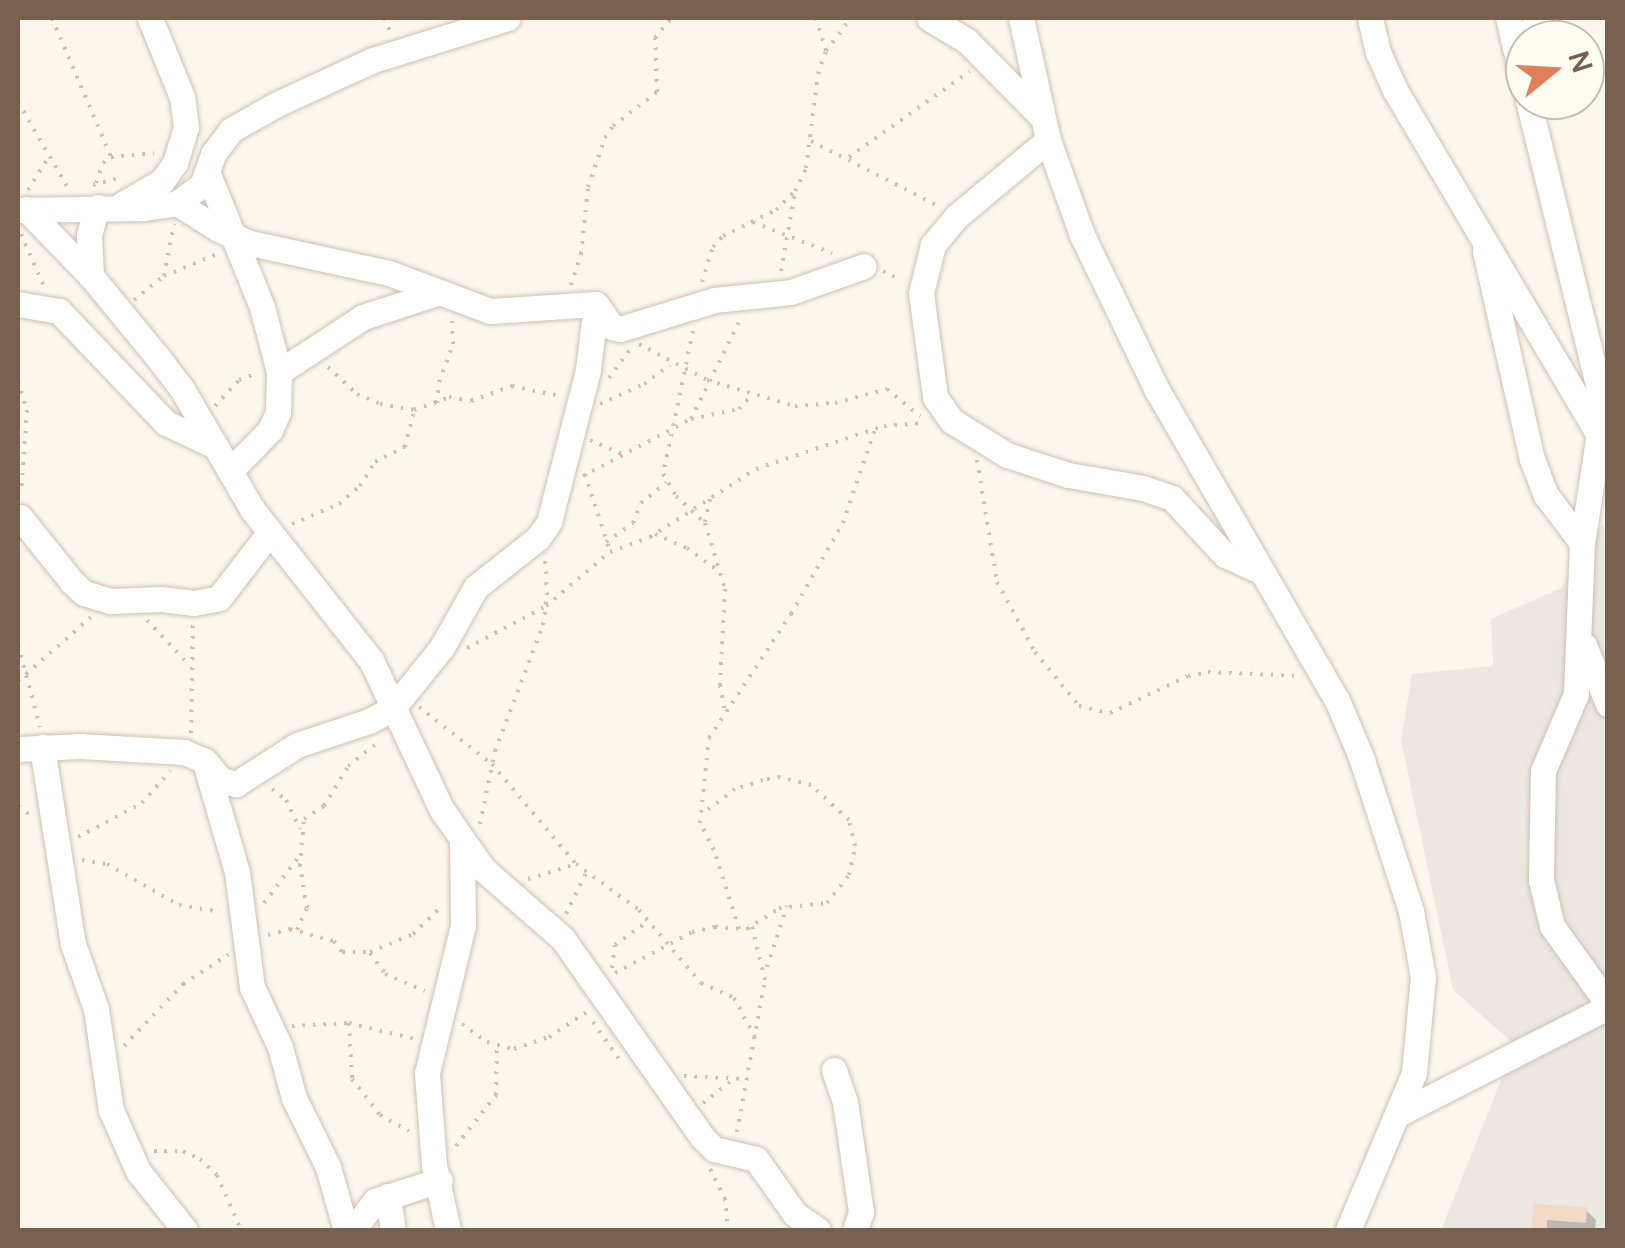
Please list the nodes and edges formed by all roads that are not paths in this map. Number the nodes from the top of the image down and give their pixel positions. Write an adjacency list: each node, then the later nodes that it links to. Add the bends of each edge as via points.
1 (150, 18): 9 (street, via 182,96 186,128 175,163 146,194)
2 (508, 18): 8 (street, via 373,60 275,106 231,130 212,154)
3 (928, 18): 7 (street, via 967,41)
4 (1021, 18): 7 (street)
5 (1370, 18): 12 (street, via 1395,90)
6 (1533, 120): 20 (street)
7 (1044, 129): 29 (street, via 1109,297); 29 (street, via 934,246 921,292 936,397 952,421 987,444 1052,470 1172,498 1226,555)
8 (208, 174): 10 (street); 13 (street)
9 (92, 199): 10 (street); 11 (street); 15 (street)
10 (180, 204): 13 (street)
11 (26, 206): 15 (street)
12 (1482, 236): 21 (street); 28 (street, via 1532,458 1546,495)
13 (237, 243): 16 (street, via 388,272); 19 (street)
14 (864, 266): 18 (street, via 792,292 699,304 620,329)
15 (90, 276): 22 (street)
16 (447, 298): 18 (street, via 490,311); 19 (street, via 364,316)
17 (18, 304): 22 (street, via 50,306 96,345 166,423)
18 (596, 304): 32 (street, via 592,397 549,522 476,587 442,647)
19 (279, 372): 24 (street, via 278,412 270,430)
20 (1604, 386): 21 (street)
21 (1597, 431): 23 (street)
22 (215, 446): 24 (street)
23 (1595, 465): 25 (street); 28 (street)
24 (230, 470): 27 (street)
25 (1608, 490)
26 (20, 517): 27 (street, via 72,582 98,599 219,598)
27 (269, 534): 32 (street, via 370,660)
28 (1582, 544): 30 (street)
29 (1262, 572): 40 (street, via 1361,757 1411,911 1422,977 1420,1026)
30 (1580, 636): 31 (street); 38 (street, via 1576,694 1543,771 1541,880 1552,926)
31 (1608, 704)
32 (397, 705): 35 (street, via 296,745); 37 (street)
33 (30, 748): 34 (street); 43 (street, via 61,844 73,944 96,1010 118,1131 138,1171)
34 (195, 756): 35 (street, via 221,780); 36 (street)
35 (246, 779): 36 (street)
36 (223, 819): 44 (street, via 238,872 256,1001)
37 (466, 846): 41 (street, via 457,951 430,1044 427,1089); 47 (street, via 500,887 558,932 603,980 659,1077 714,1149 745,1155 764,1168 795,1214)
38 (1608, 1006): 40 (street)
39 (834, 1070): 48 (street, via 861,1212)
40 (1400, 1113): 49 (street)
41 (440, 1180): 42 (street); 46 (street)
42 (388, 1196): 44 (street, via 375,1200); 45 (street)
43 (185, 1230)
44 (350, 1230)
45 (393, 1230)
46 (448, 1230)
47 (818, 1230)
48 (855, 1230)
49 (1348, 1230)

